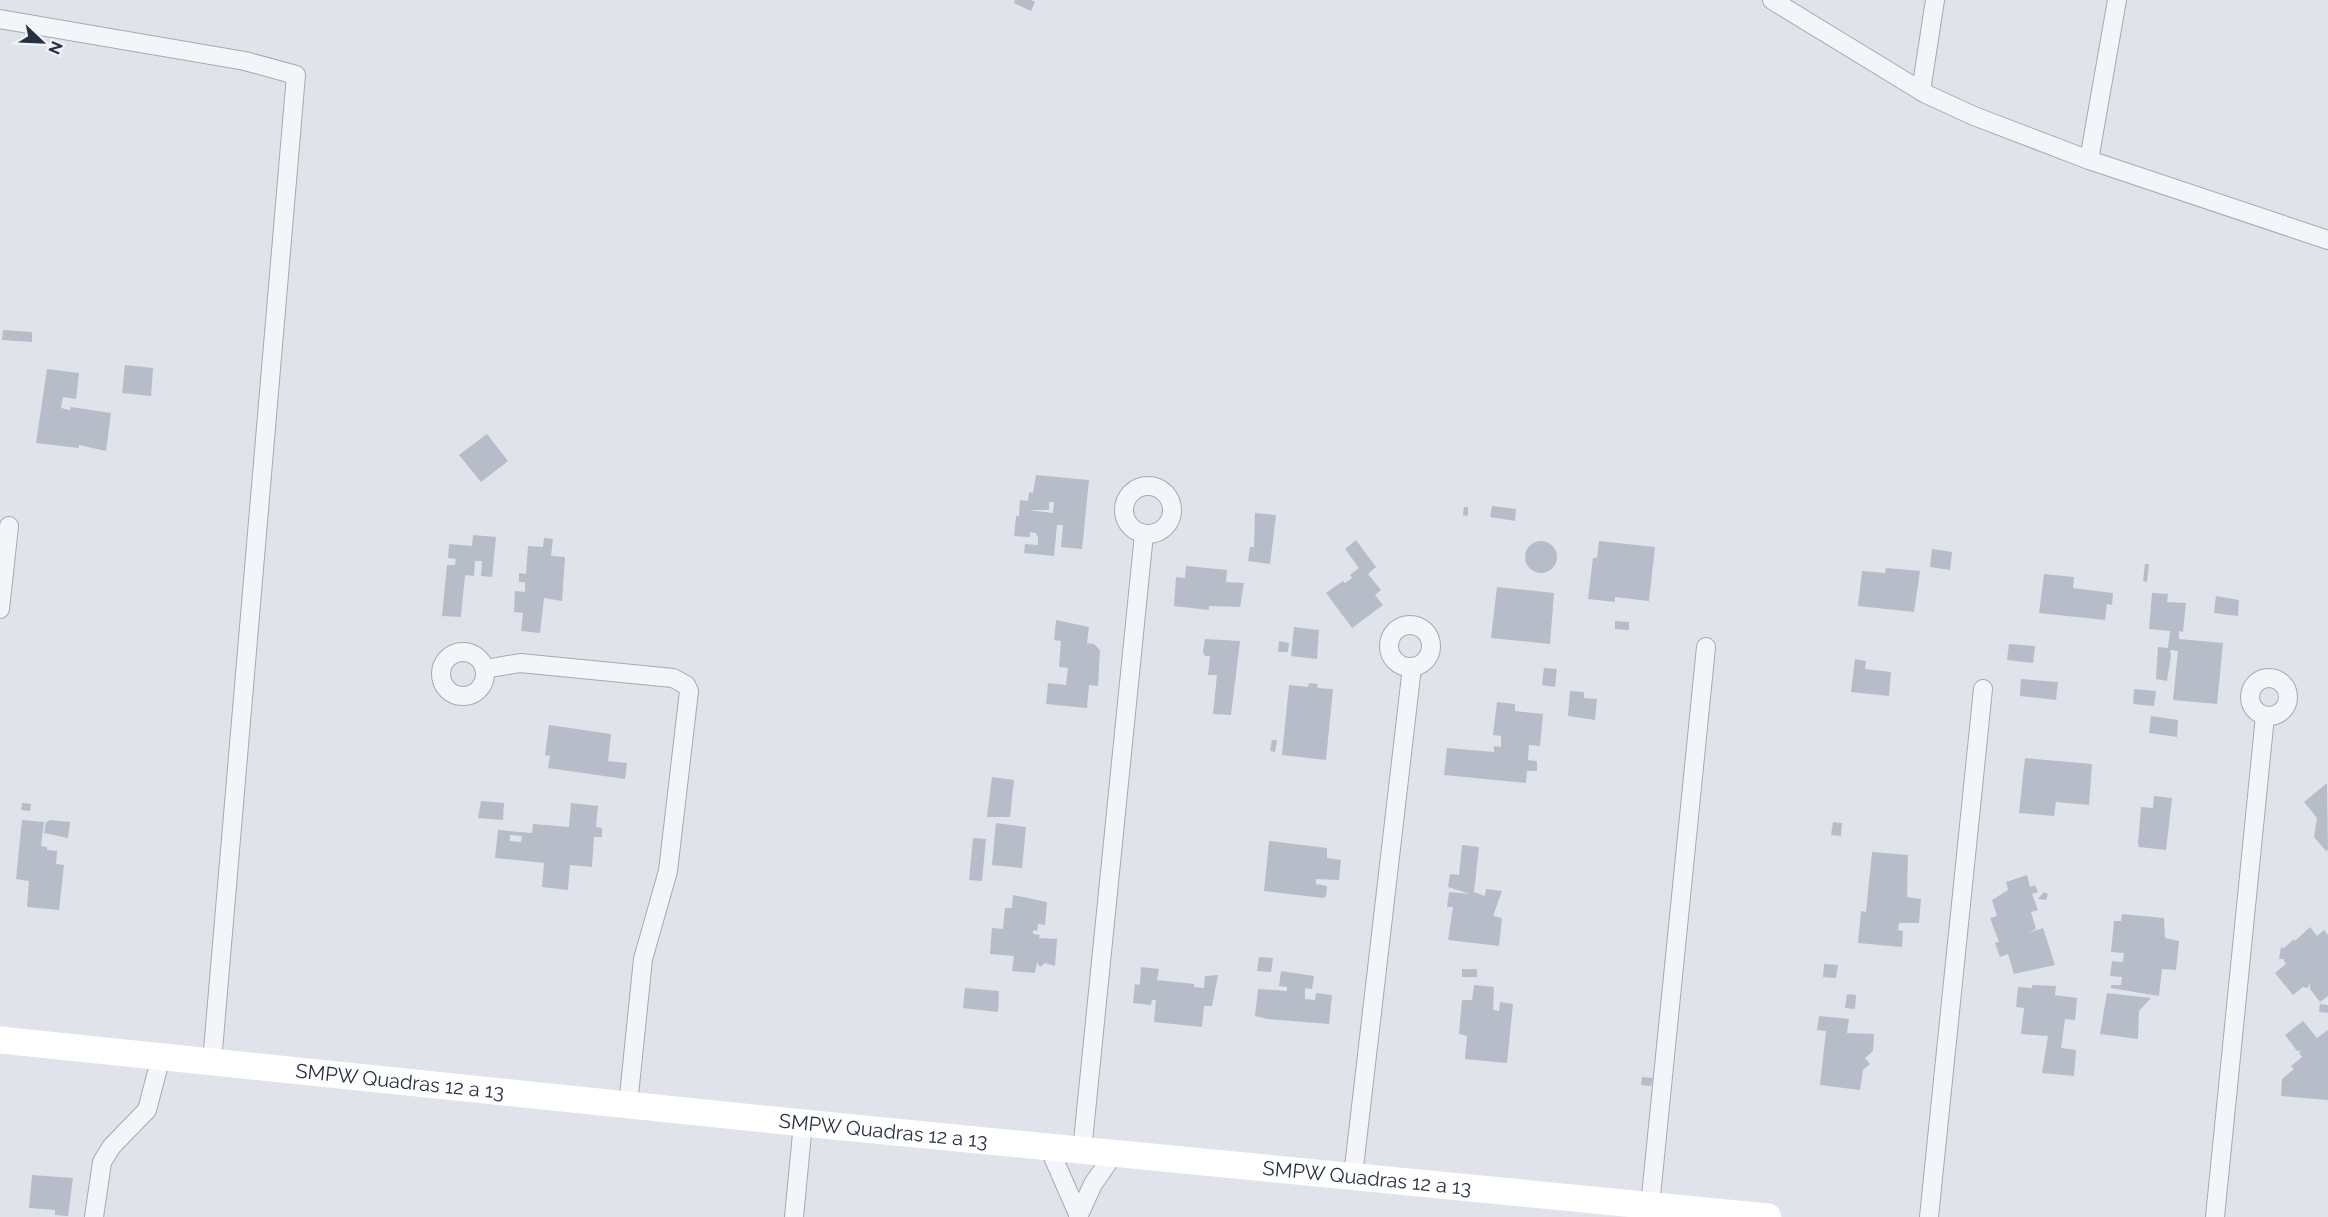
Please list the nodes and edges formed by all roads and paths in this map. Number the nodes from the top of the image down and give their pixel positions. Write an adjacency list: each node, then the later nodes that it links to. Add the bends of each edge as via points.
1 (1772, 0): 5 (street)
2 (1935, 0): 5 (street)
3 (2117, 0): 6 (street)
4 (0, 19): 18 (street, via 245,61 296,75)
5 (1921, 91): 6 (street)
6 (2089, 160): 7 (street)
7 (2328, 240)
8 (9, 526): 10 (street)
9 (1144, 534): 22 (street)
10 (0, 609)
11 (1706, 647): 25 (street)
12 (1412, 667): 24 (street)
13 (485, 669): 19 (street, via 520,663 673,678 689,691 668,871 643,958)
14 (1983, 689): 30 (street)
15 (2265, 716): 31 (street)
16 (0, 1040): 17 (street, SMPW Quadras 12 a 13)
17 (161, 1057): 18 (street, SMPW Quadras 12 a 13); 27 (street, via 147,1110 102,1161)
18 (212, 1062): 19 (street, SMPW Quadras 12 a 13)
19 (628, 1105): 20 (street, SMPW Quadras 12 a 13)
20 (803, 1123): 21 (street, SMPW Quadras 12 a 13); 28 (street)
21 (1049, 1148): 22 (street, SMPW Quadras 12 a 13); 26 (street)
22 (1082, 1151): 23 (street, SMPW Quadras 12 a 13)
23 (1114, 1154): 24 (street, SMPW Quadras 12 a 13); 26 (street, via 1093,1184)
24 (1353, 1176): 25 (street, SMPW Quadras 12 a 13)
25 (1649, 1211): 29 (street, SMPW Quadras 12 a 13)
26 (1078, 1216)
27 (94, 1217)
28 (794, 1217)
29 (1768, 1217)
30 (1929, 1217)
31 (2215, 1217)

